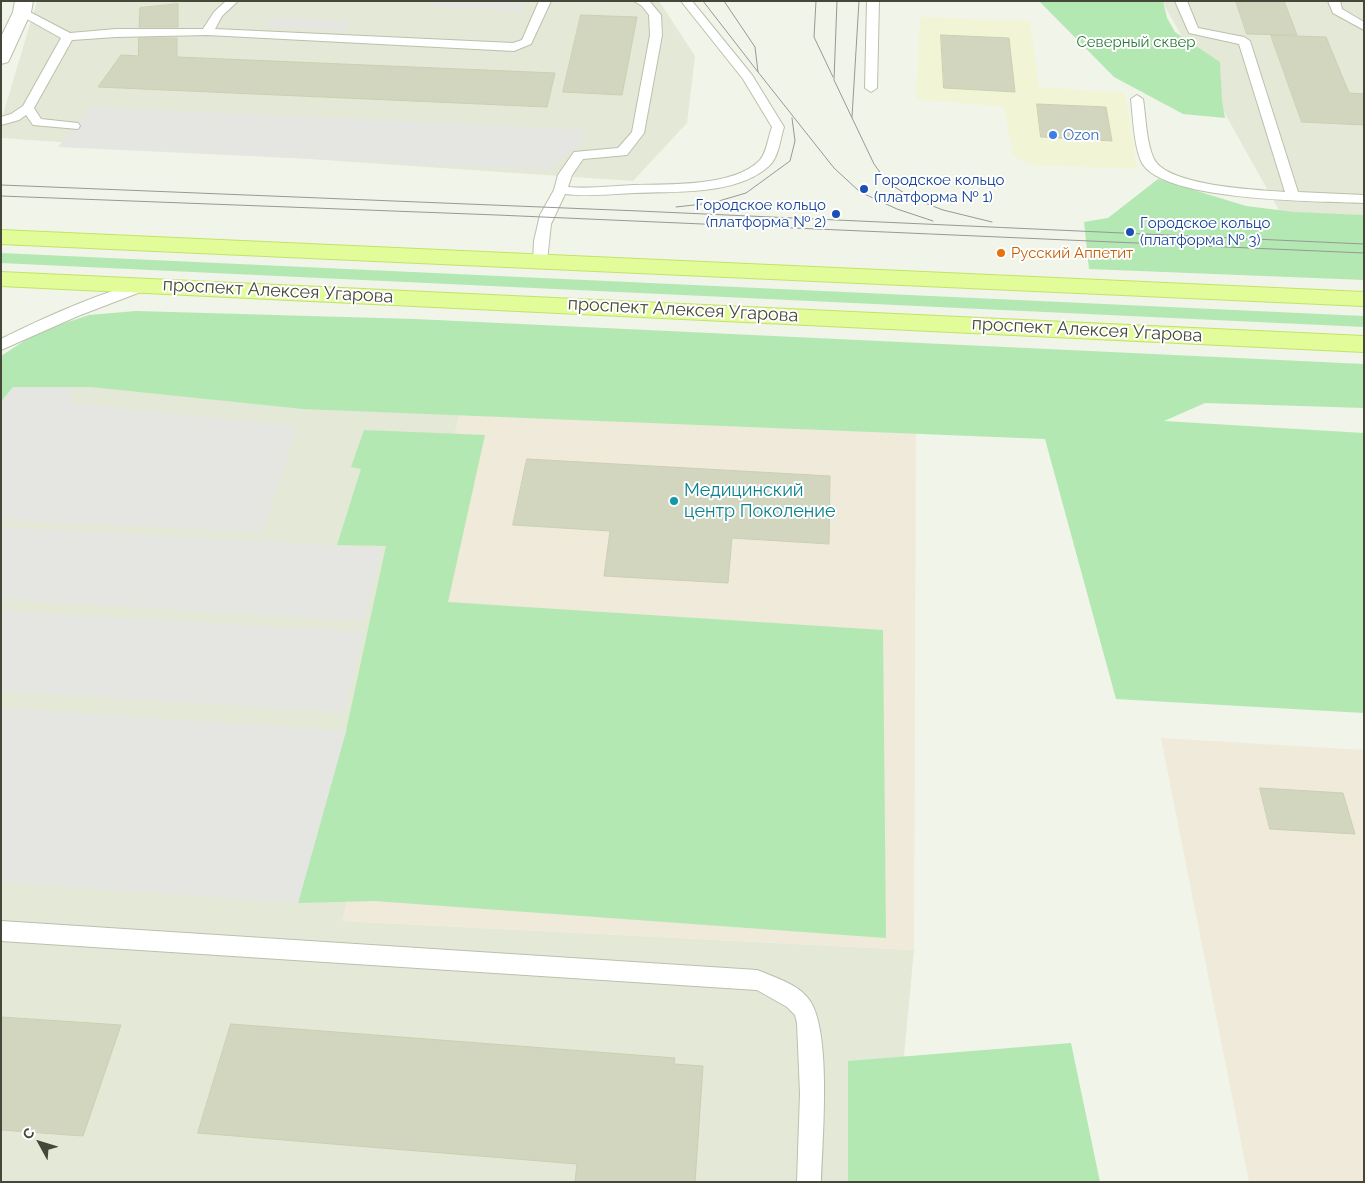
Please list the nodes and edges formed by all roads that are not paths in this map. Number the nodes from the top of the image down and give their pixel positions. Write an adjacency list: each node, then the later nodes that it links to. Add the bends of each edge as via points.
1 (233, 1): 10 (lane, via 218,14)
2 (545, 1): 10 (lane, via 527,42 514,47)
3 (639, 1): 18 (lane, via 655,15 656,35 638,133 622,152 574,154)
4 (686, 1): 18 (lane, via 748,78 778,127 765,161 738,178 688,188 583,193)
5 (873, 1): 13 (lane)
6 (1181, 1): 19 (lane, via 1193,31 1244,41)
7 (1334, 1): 9 (lane, via 1337,11)
8 (23, 7): 11 (lane); 12 (street)
9 (1364, 27)
10 (207, 32): 11 (lane)
11 (68, 37): 15 (lane)
12 (1, 58)
13 (871, 88)
14 (1137, 99): 19 (lane, via 1148,161 1156,170 1179,180 1233,193)
15 (28, 108): 16 (lane); 17 (lane, via 37,122)
16 (1, 121)
17 (74, 126)
18 (561, 190): 22 (lane, via 550,204 541,233)
19 (1292, 196): 20 (lane)
20 (1364, 199)
21 (1, 237): 22 (main road)
22 (540, 261): 25 (main road)
23 (1, 279): 24 (main road, проспект Алексея Угарова)
24 (146, 285): 26 (main road, проспект Алексея Угарова); 27 (lane, via 74,311)
25 (1364, 299)
26 (1364, 344)
27 (1, 345)
28 (1, 931): 29 (lane, via 757,980 794,998 805,1012 811,1052)
29 (809, 1182)

